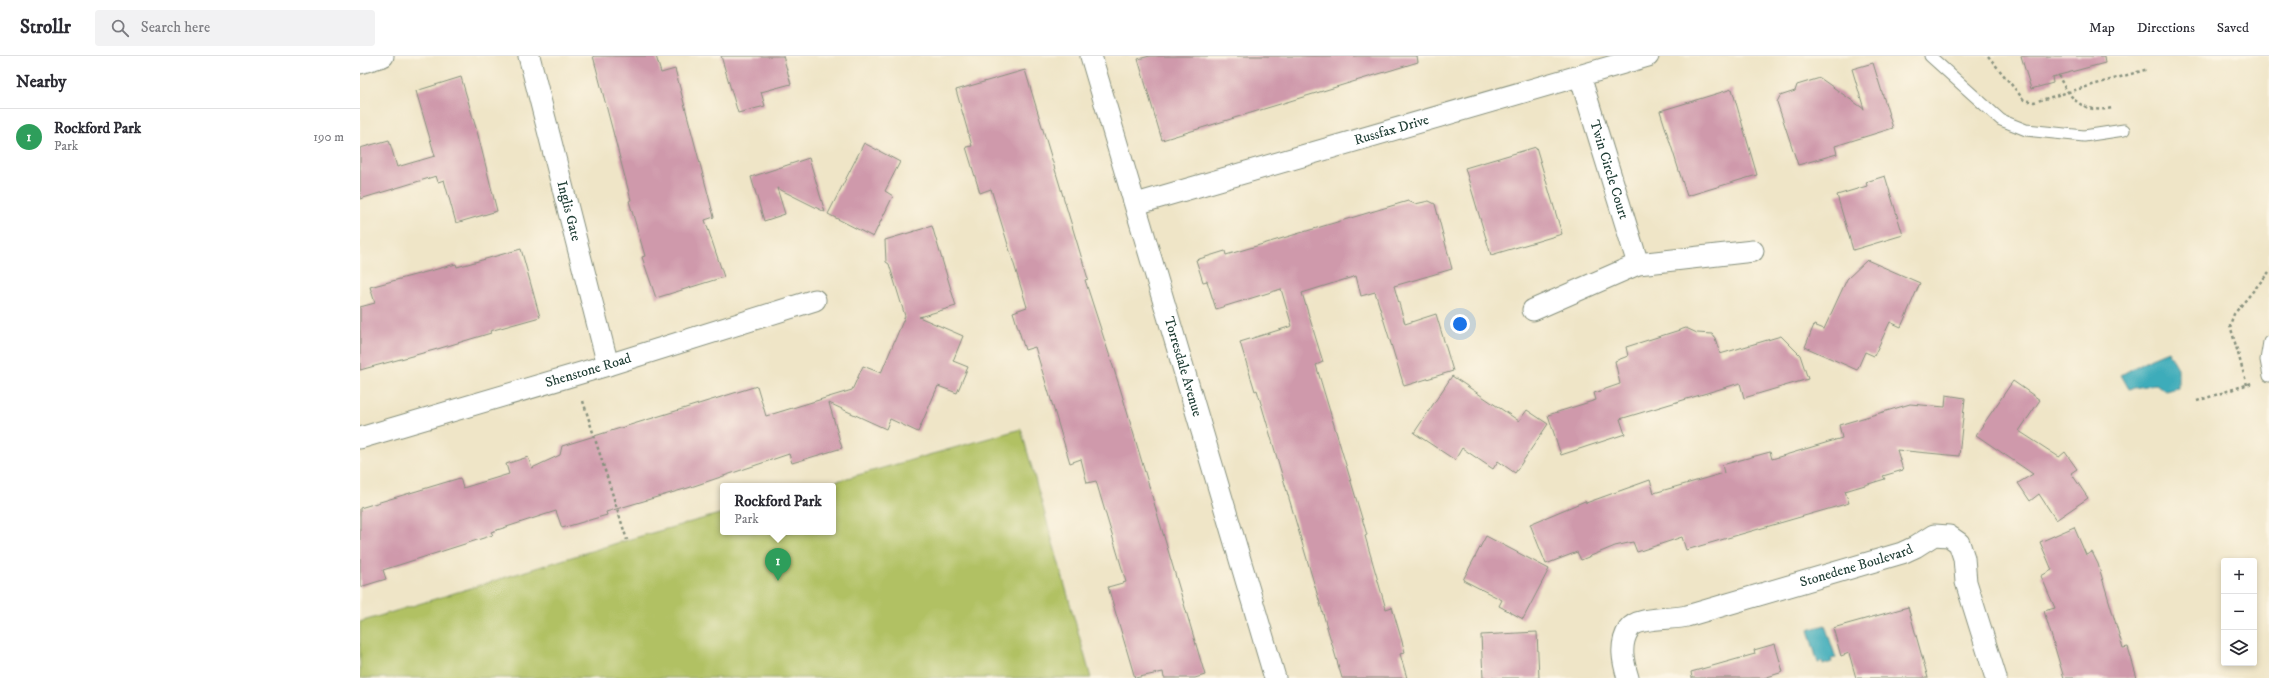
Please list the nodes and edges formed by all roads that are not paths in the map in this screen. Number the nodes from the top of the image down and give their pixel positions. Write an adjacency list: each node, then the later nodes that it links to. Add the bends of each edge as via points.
1 (383, 56): 6 (street)
2 (528, 56): 15 (street, Inglis Gate)
3 (1091, 56): 9 (street, Torresdale Avenue)
4 (1648, 56): 7 (street, Russfax Drive)
5 (1930, 56): 8 (lane, via 2001,120 2026,130 2084,136)
6 (360, 63)
7 (1580, 76): 9 (street, Russfax Drive); 11 (street, Twin Circle Court)
8 (2124, 130)
9 (1136, 204): 18 (street, Torresdale Avenue)
10 (1753, 251): 11 (street)
11 (1638, 264): 13 (street)
12 (816, 300): 15 (street, Shenstone Road)
13 (1533, 310)
14 (2269, 342): 16 (lane, via 2266,360)
15 (608, 365): 17 (street, Shenstone Road)
16 (2269, 376)
17 (360, 438)
18 (1275, 678)
19 (1628, 678): 20 (street, Stonedene Boulevard, via 1623,661 1623,643 1630,628 1642,620 1684,617 1902,553 1934,535 1949,536 1959,543 1964,558 1966,582)
20 (1996, 678)

